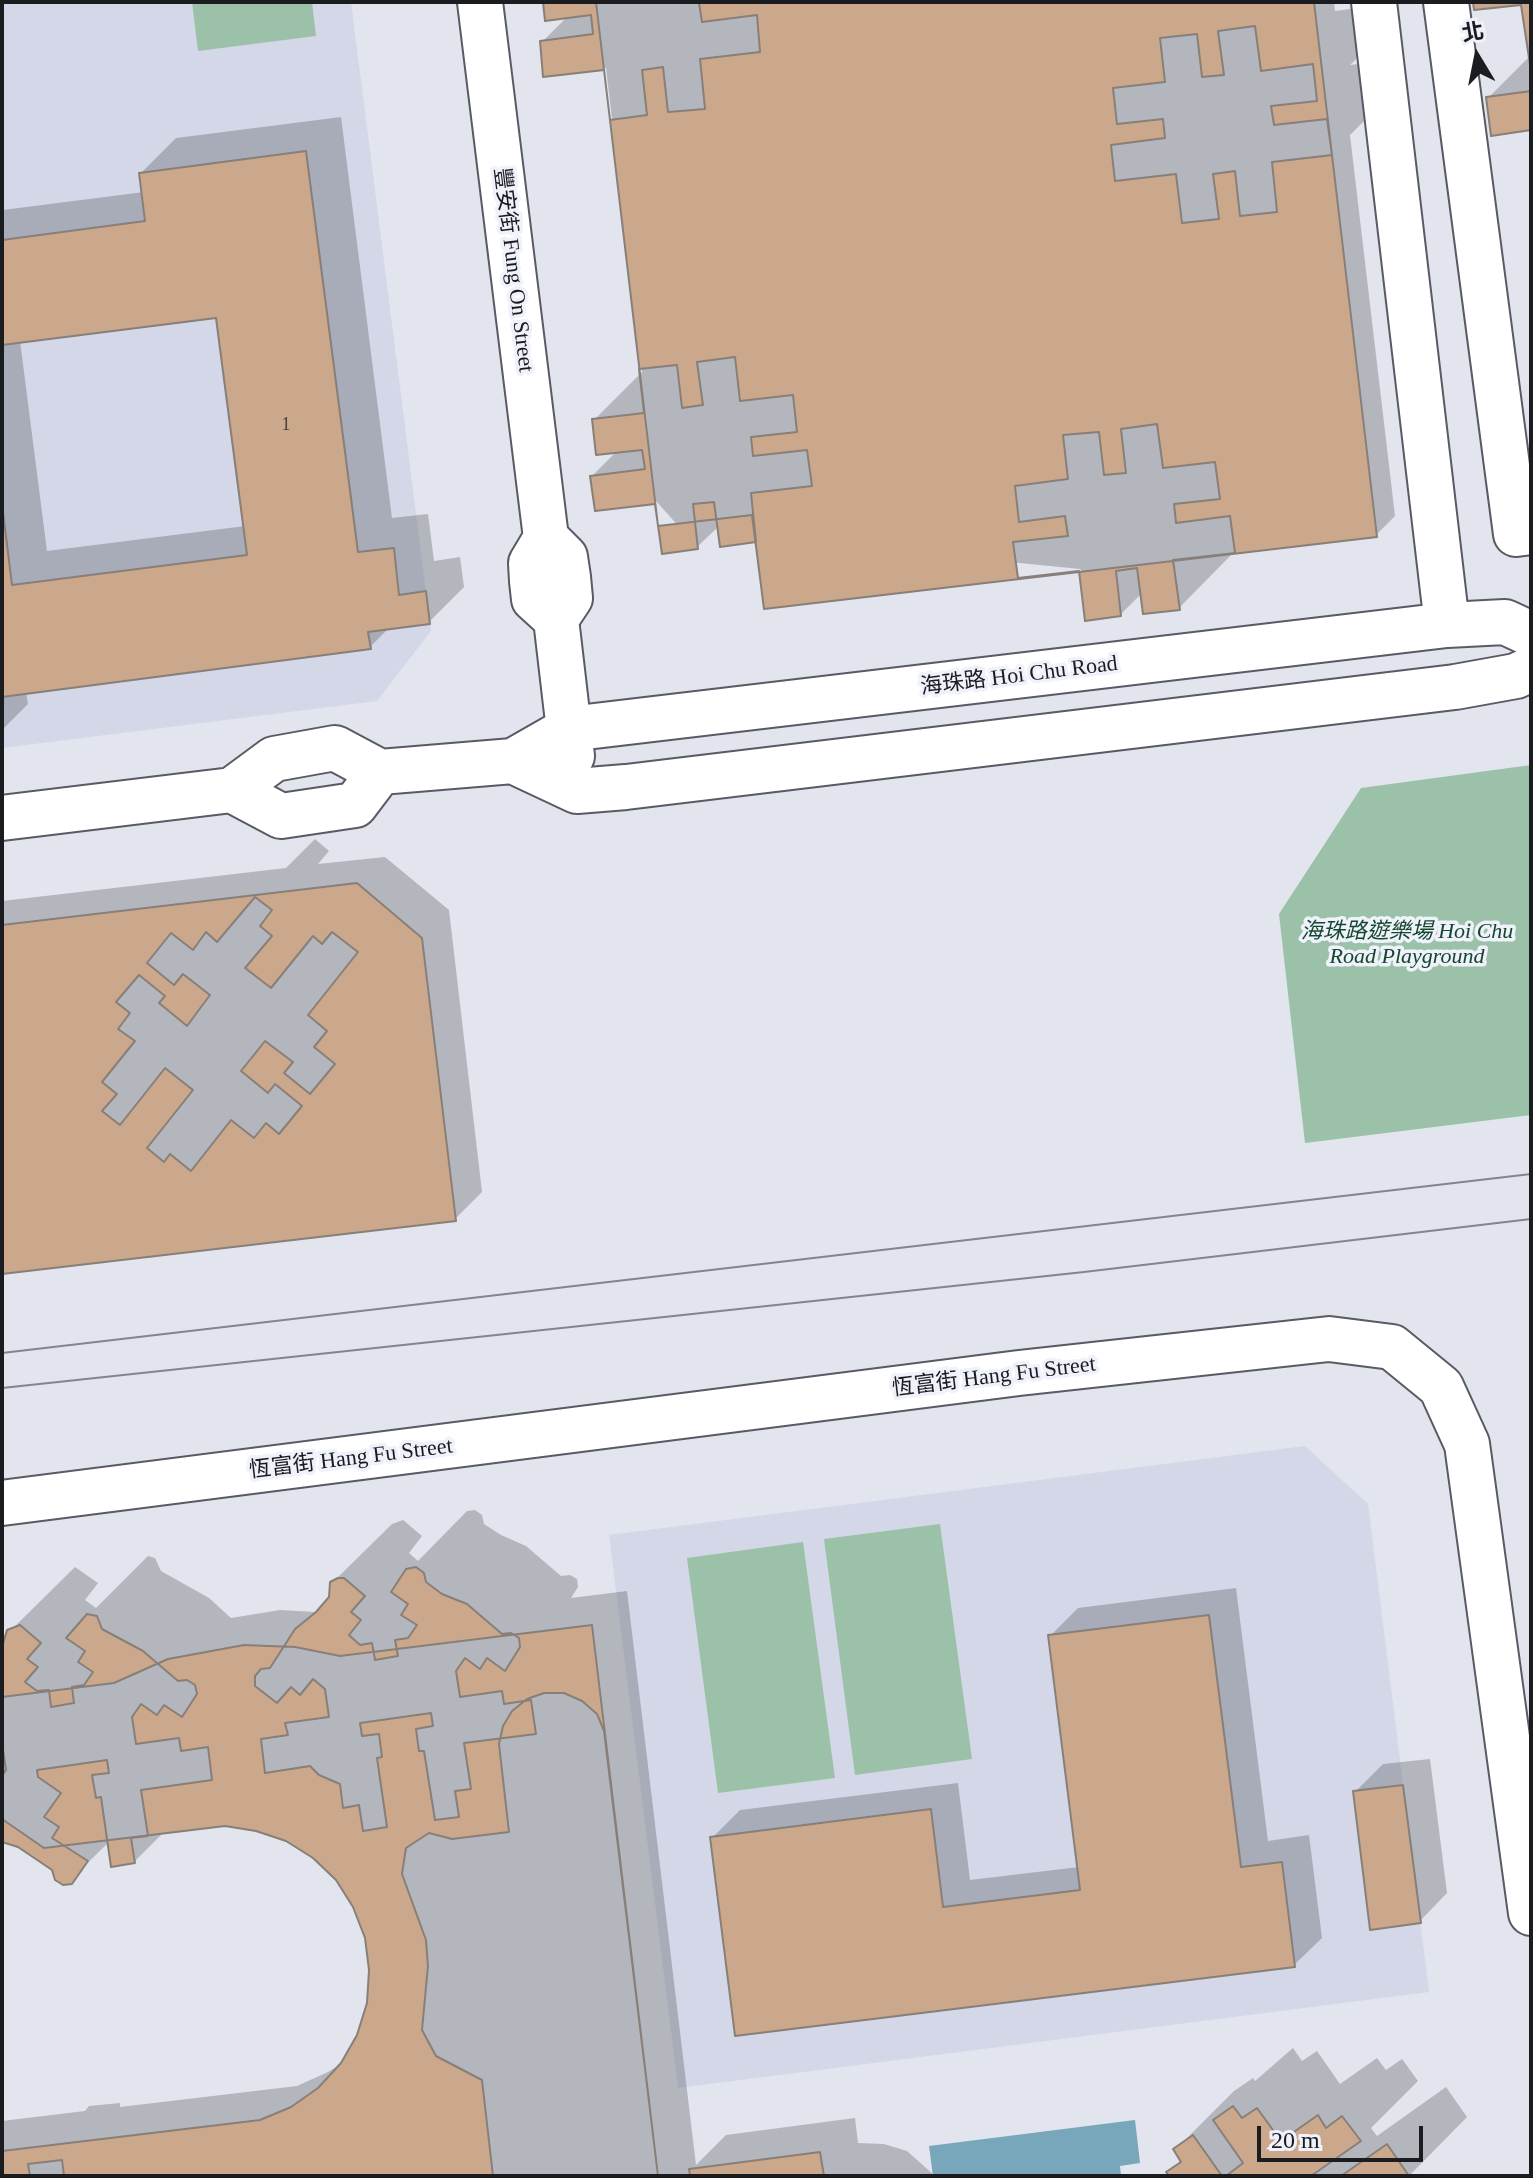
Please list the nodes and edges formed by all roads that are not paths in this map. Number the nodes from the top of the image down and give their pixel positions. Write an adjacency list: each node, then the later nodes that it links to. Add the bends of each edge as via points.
1 (480, 2): 8 (street, 豐安街 Fung On Street, via 546,538 565,557 568,577 570,598 556,619)
2 (1374, 2): 5 (street)
3 (1446, 2): 4 (street, via 1516,534)
4 (1531, 532)
5 (1447, 625): 6 (street, 海珠路 Hoi Chu Road, via 1505,622); 8 (street, 海珠路 Hoi Chu Road)
6 (1531, 634)
7 (1531, 669): 12 (street, via 1455,687)
8 (569, 729): 9 (street, 海珠路 Hoi Chu Road); 12 (street, 豐安街 Fung On Street)
9 (513, 761): 10 (street, 海珠路 Hoi Chu Road); 12 (street, 海珠路 Hoi Chu Road)
10 (380, 772): 11 (street, via 335,748 274,759); 11 (street, via 355,805 281,816)
11 (232, 790): 13 (street)
12 (577, 791)
13 (2, 818)
14 (2, 1503): 15 (street, 恆富街 Hang Fu Street, via 1019,1373 1329,1339 1392,1347 1441,1387 1467,1444)
15 (1531, 1913)

